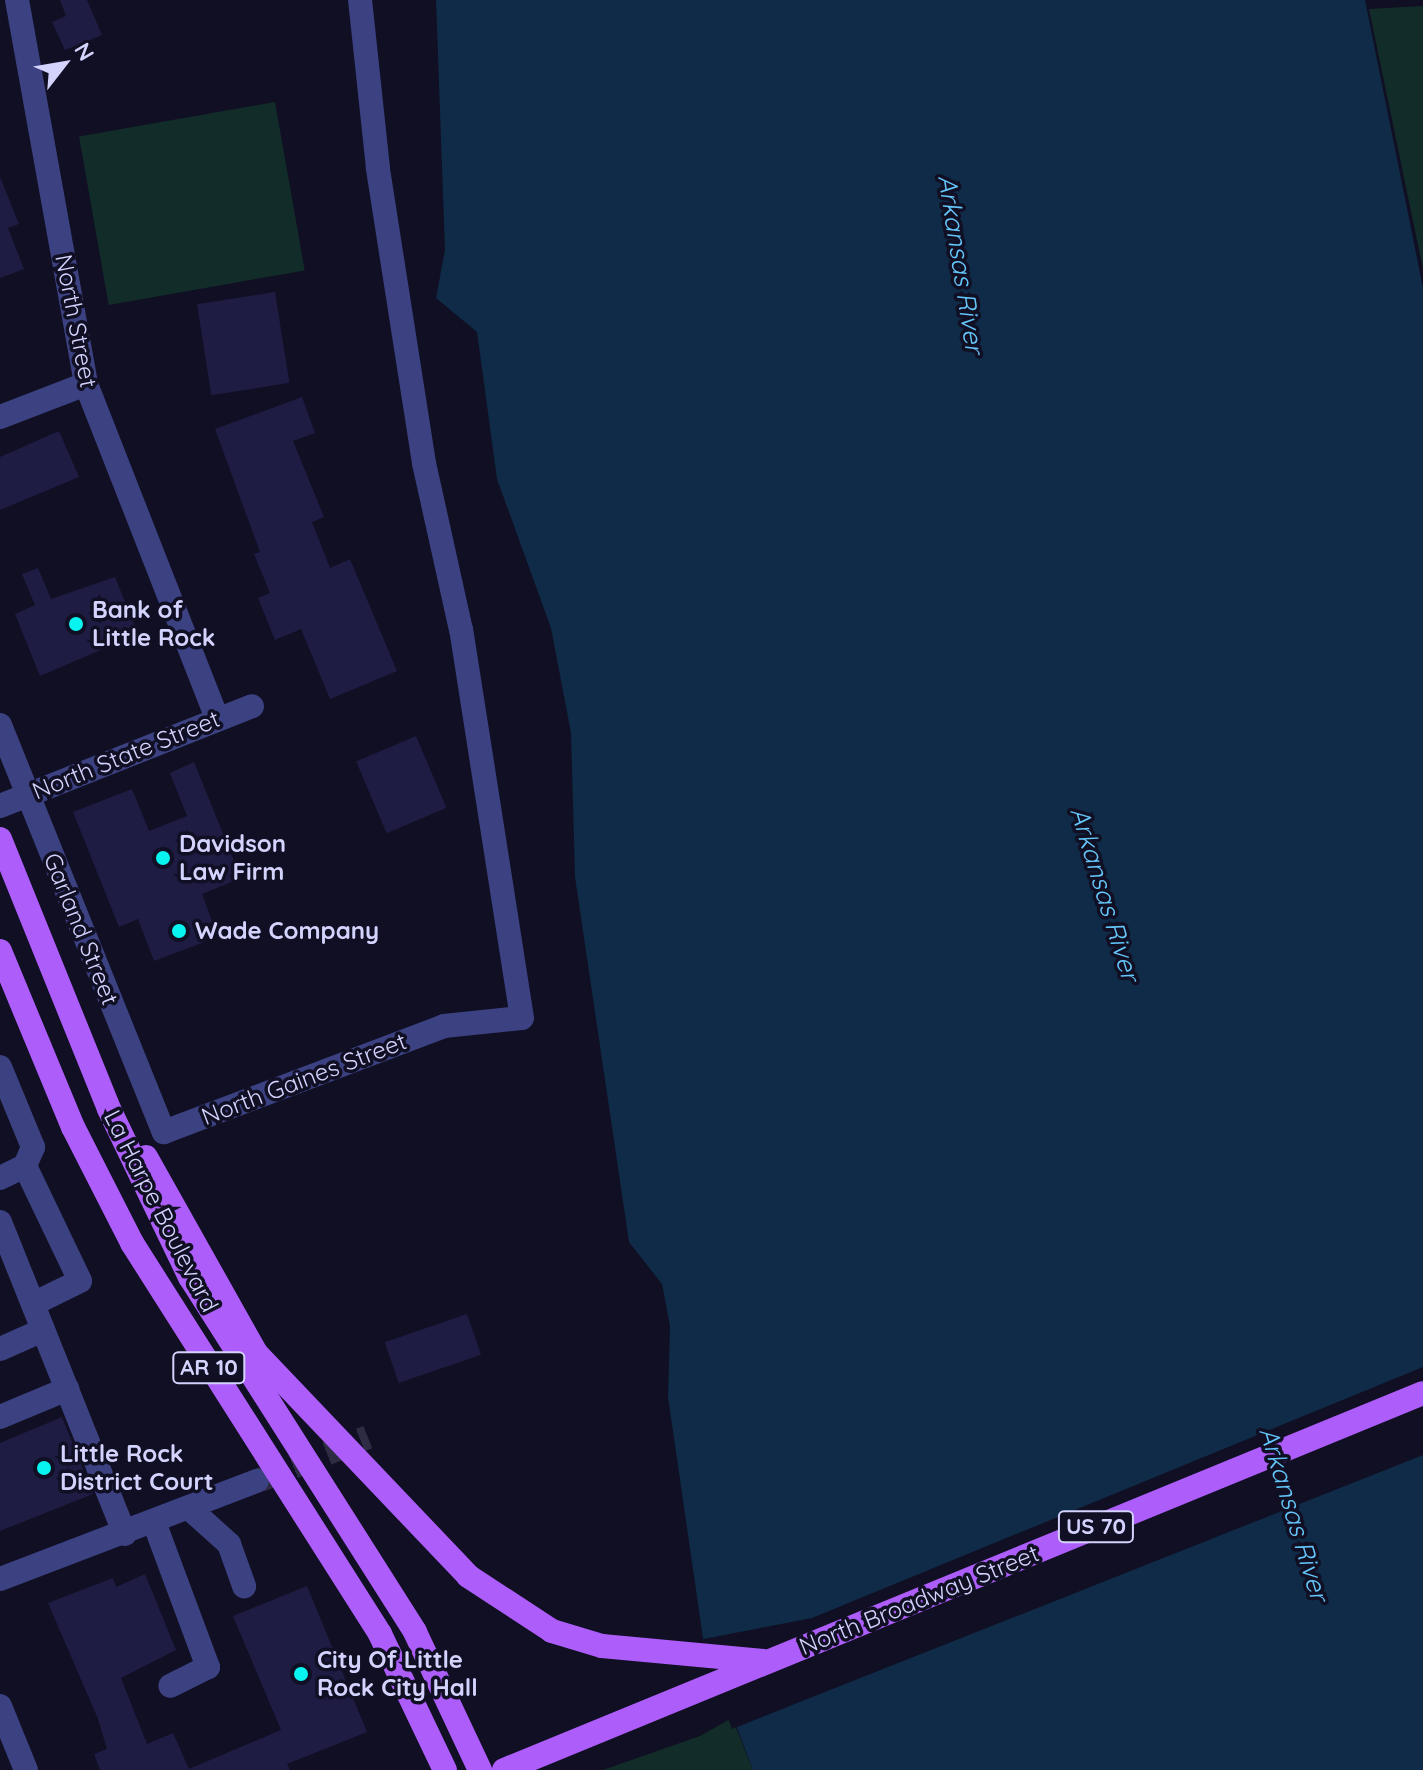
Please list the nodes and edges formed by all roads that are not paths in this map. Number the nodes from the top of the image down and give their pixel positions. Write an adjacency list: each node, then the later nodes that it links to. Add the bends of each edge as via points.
1 (17, 0): 3 (street, North Street)
2 (360, 0): 15 (street, North Gaines Street, via 378,168 424,463 461,630 522,1018 444,1026)
3 (11, 31): 4 (street, North Street)
4 (86, 384): 5 (street); 7 (street, North Street)
5 (0, 417)
6 (252, 706): 7 (street, North State Street)
7 (217, 719): 9 (street, North State Street)
8 (0, 725): 9 (street, Garland Street)
9 (27, 795): 10 (street, North State Street); 15 (street, Garland Street)
10 (0, 806)
11 (0, 839): 13 (main road, La Harpe Boulevard / AR 10)
12 (0, 951): 37 (main road, La Harpe Boulevard / AR 10, via 73,1127 132,1243 380,1634)
13 (89, 1061): 32 (main road, via 256,1353 390,1499 508,1608 552,1631 602,1646); 38 (main road, La Harpe Boulevard / AR 10, via 190,1277 415,1632)
14 (0, 1067): 16 (street, via 33,1147)
15 (164, 1132)
16 (25, 1166): 17 (street); 20 (street, via 80,1281)
17 (0, 1178)
18 (0, 1222): 19 (street)
19 (10, 1278): 20 (street)
20 (33, 1304): 21 (street)
21 (43, 1330): 22 (street); 23 (street)
22 (0, 1349)
23 (67, 1389): 25 (street); 29 (street)
24 (1423, 1393): 32 (main road, North Broadway Street / US 70)
25 (0, 1417)
26 (257, 1481): 27 (street)
27 (189, 1508): 28 (street); 31 (street, via 197,1522 229,1544)
28 (154, 1522): 29 (street); 33 (street, via 208,1667)
29 (125, 1534): 30 (street)
30 (0, 1579)
31 (244, 1586)
32 (769, 1662): 39 (main road, North Broadway Street / US 70)
33 (170, 1686)
34 (0, 1706): 35 (street)
35 (8, 1749): 36 (street)
36 (26, 1770)
37 (445, 1770)
38 (480, 1770)
39 (504, 1770)

